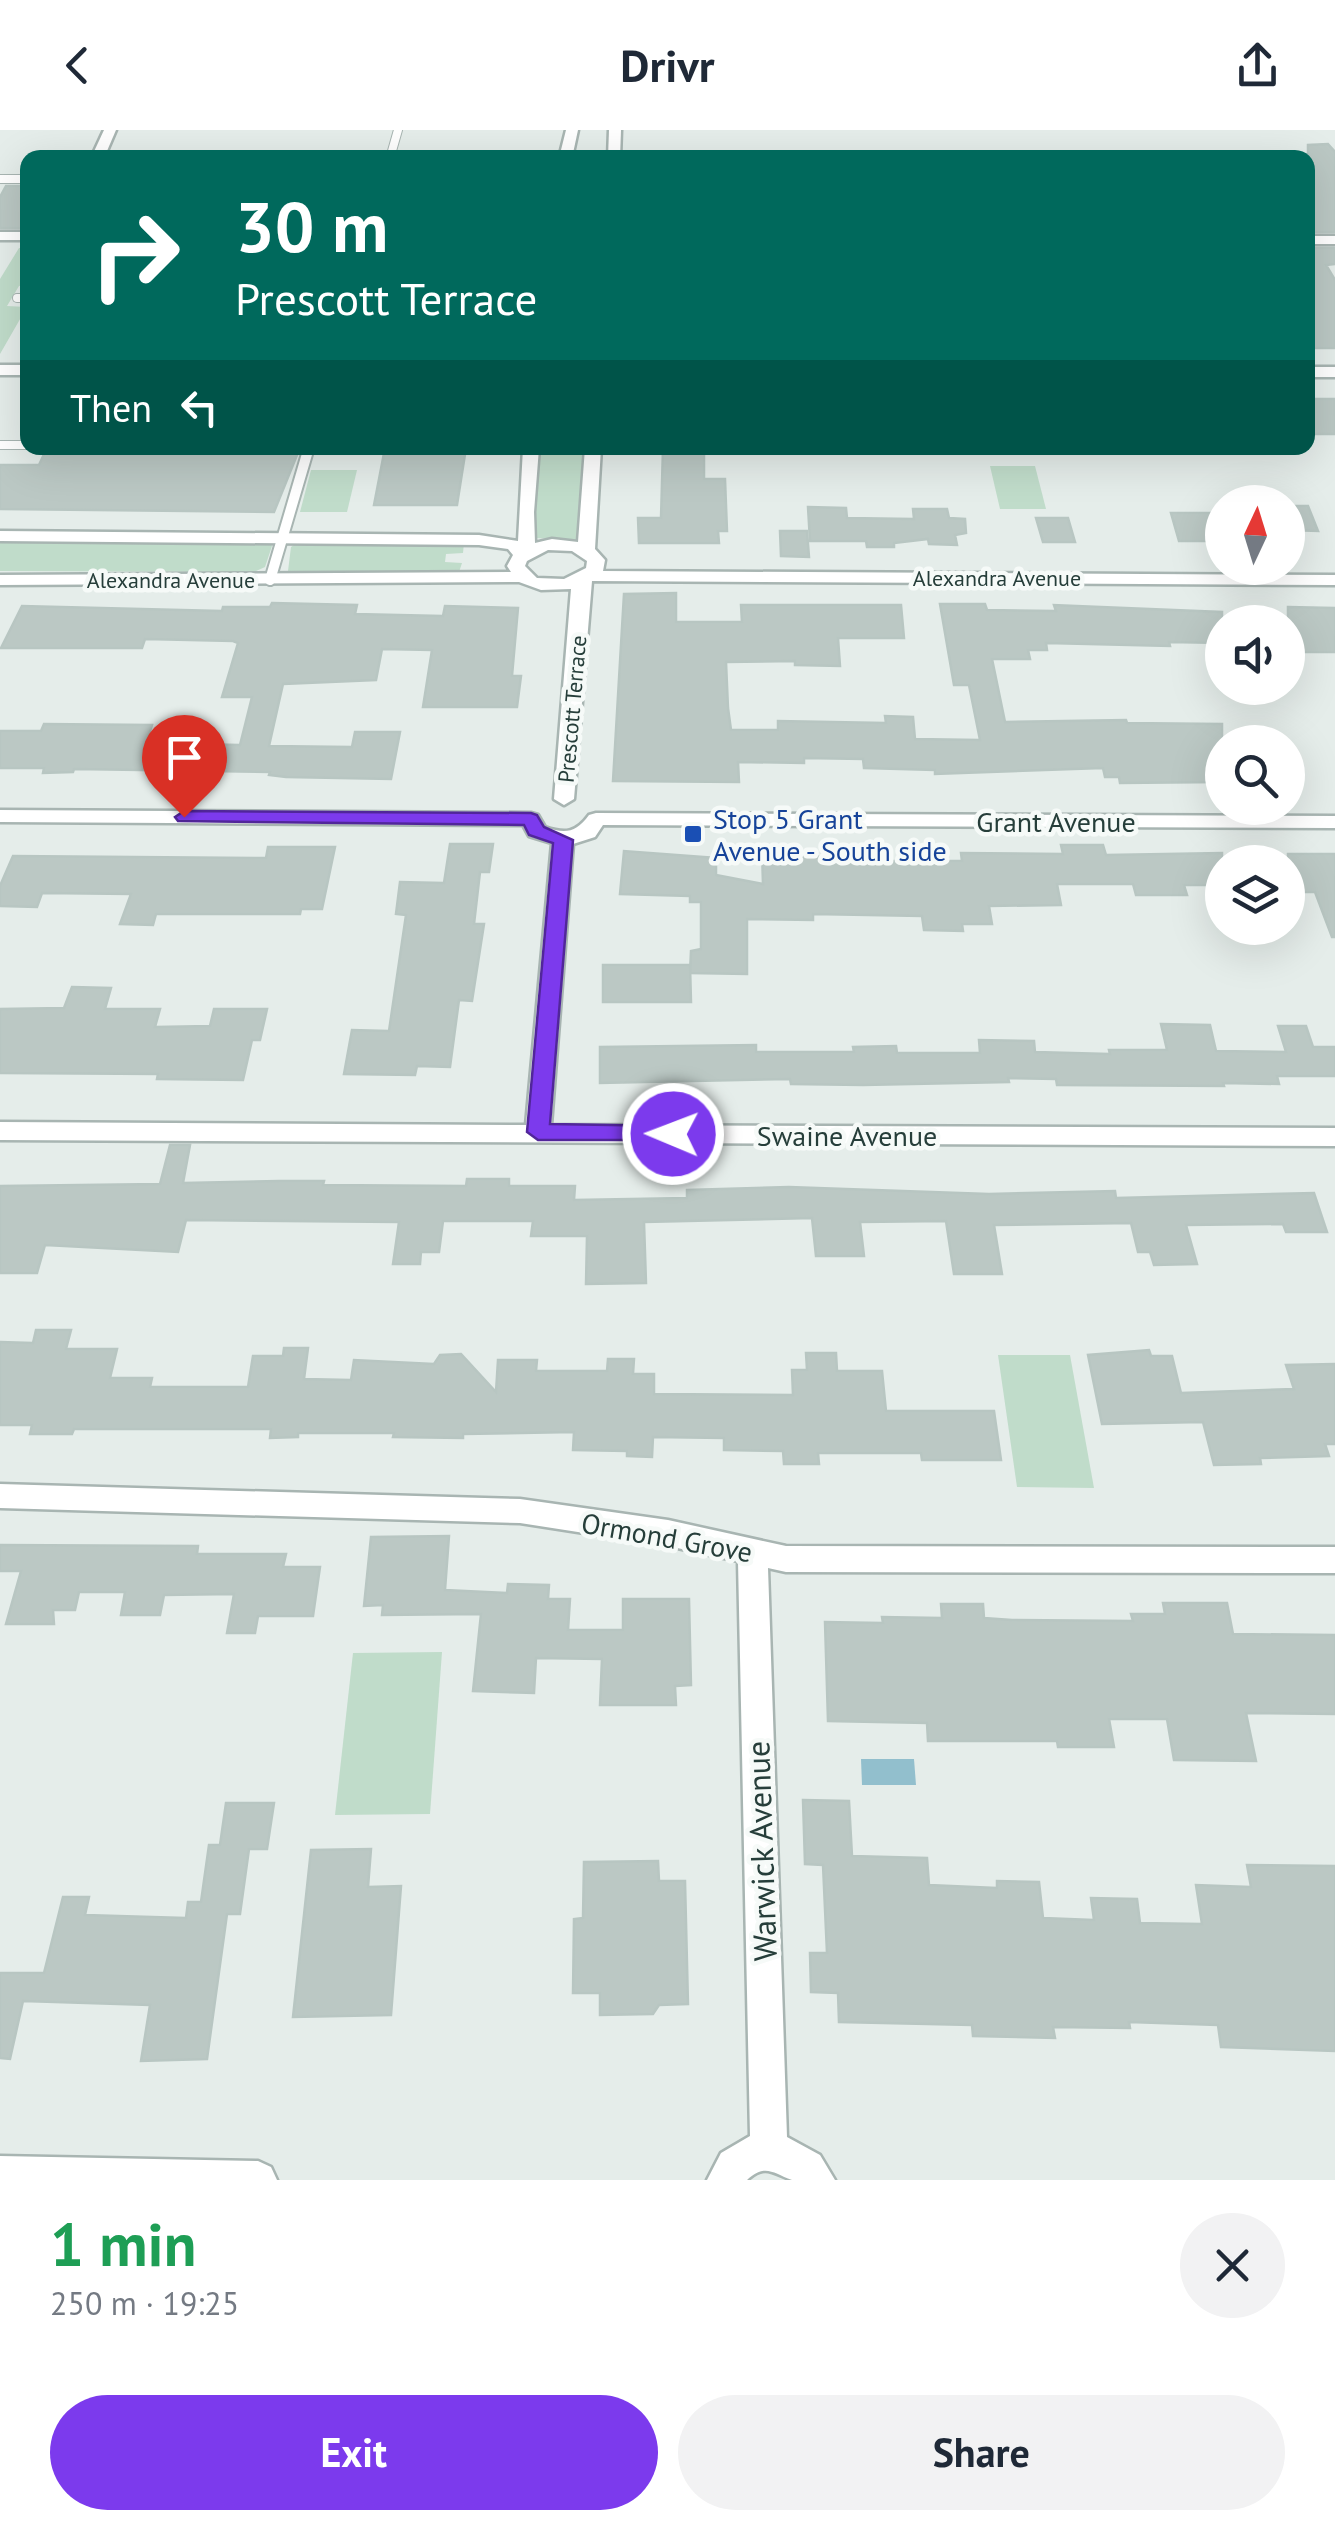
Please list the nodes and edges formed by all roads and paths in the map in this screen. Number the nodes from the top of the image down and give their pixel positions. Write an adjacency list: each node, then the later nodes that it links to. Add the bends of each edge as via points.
1 (308, 455): 6 (lane)
2 (530, 455): 4 (street)
3 (593, 455): 9 (street, Prescott Terrace)
4 (525, 512): 7 (street, via 502,535); 8 (street)
5 (0, 536): 6 (street, Alexandra Avenue)
6 (282, 538): 7 (street, Alexandra Avenue); 14 (lane)
7 (479, 540): 8 (street, Alexandra Avenue)
8 (525, 553): 9 (street, via 556,544); 11 (street, via 516,566)
9 (589, 566): 10 (street, Alexandra Avenue); 12 (street, Alexandra Avenue); 16 (street); 17 (street, Prescott Terrace)
10 (659, 575): 12 (street, Alexandra Avenue); 15 (street, Alexandra Avenue)
11 (521, 576): 14 (street, Alexandra Avenue); 16 (street, Alexandra Avenue)
12 (620, 578): 17 (street, via 601,586)
13 (0, 580): 14 (street, Alexandra Avenue)
14 (270, 580)
15 (1335, 580)
16 (561, 585): 17 (street, Prescott Terrace)
17 (580, 614): 18 (street, Prescott Terrace)
18 (564, 799): 20 (street, via 539,806); 21 (street, via 589,806)
19 (0, 816): 20 (street)
20 (531, 819): 23 (street, via 536,831)
21 (596, 819): 22 (street, Grant Avenue); 23 (street, via 588,832)
22 (1335, 822)
23 (563, 840): 25 (street)
24 (0, 1131): 25 (street, Swaine Avenue)
25 (538, 1132): 26 (street, Swaine Avenue)
26 (1335, 1137)
27 (0, 1496): 28 (street, Ormond Grove, via 520,1511)
28 (753, 1552): 29 (street, Ormond Grove, via 786,1559); 30 (street, Warwick Avenue)
29 (1335, 1560)
30 (769, 2150): 33 (street, via 742,2160); 34 (street, via 802,2161)
31 (0, 2174): 32 (street)
32 (258, 2180)
33 (726, 2180)
34 (816, 2180)

